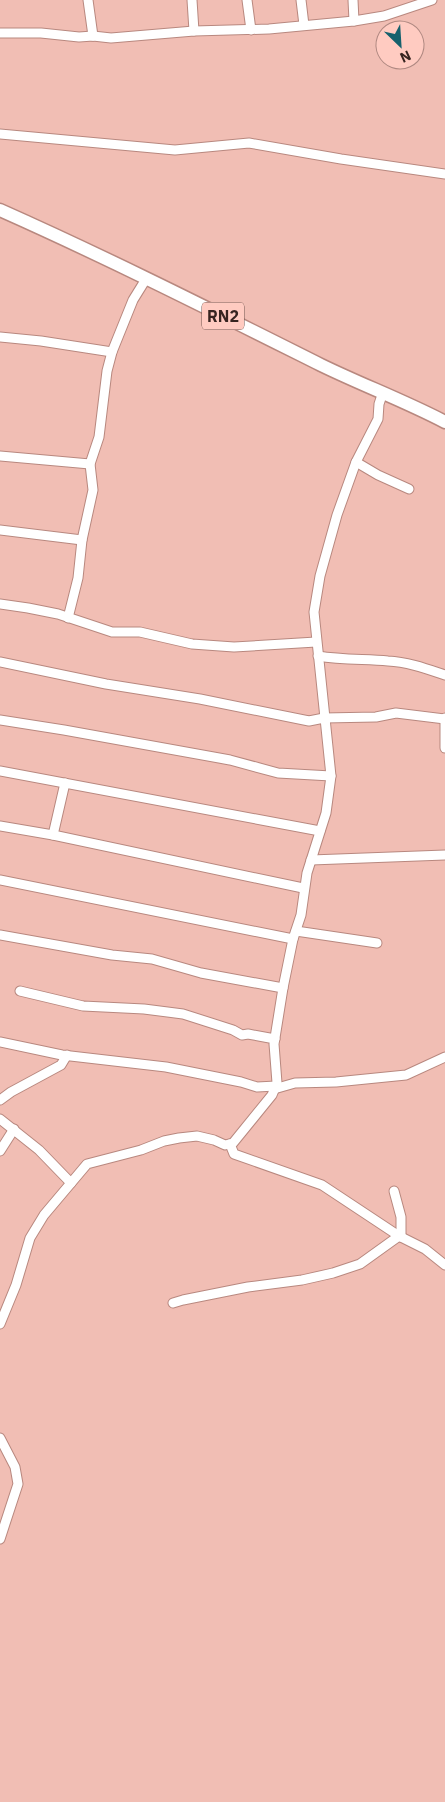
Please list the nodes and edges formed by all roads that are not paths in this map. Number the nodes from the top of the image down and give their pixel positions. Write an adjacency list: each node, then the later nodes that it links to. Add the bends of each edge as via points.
1 (88, 0): 12 (street)
2 (192, 0): 10 (street)
3 (247, 0): 9 (street)
4 (301, 0): 8 (street)
5 (353, 0): 7 (street)
6 (432, 0): 7 (street, via 384,16)
7 (354, 21): 8 (street)
8 (304, 25): 9 (street)
9 (251, 30): 10 (street)
10 (194, 31): 12 (street, via 111,38)
11 (0, 33): 12 (street)
12 (93, 36)
13 (0, 134): 14 (street, via 175,150 249,143)
14 (445, 174)
15 (0, 210): 16 (highway, RN2)
16 (146, 279): 18 (street, via 133,300); 19 (highway, RN2)
17 (0, 337): 18 (street)
18 (112, 352): 23 (street, via 99,437)
19 (383, 392): 20 (highway, RN2); 22 (street, via 378,419)
20 (445, 422)
21 (0, 456): 23 (street)
22 (356, 462): 24 (street); 29 (street, via 320,576 314,612)
23 (90, 464): 26 (street, via 93,490)
24 (409, 489)
25 (0, 530): 26 (street)
26 (82, 540): 28 (street, via 78,578)
27 (0, 604): 28 (street)
28 (68, 618): 29 (street, via 112,632 140,632 192,644 234,647)
29 (316, 642): 30 (street)
30 (318, 656): 32 (street, via 389,661); 33 (street)
31 (0, 662): 33 (street, via 309,721)
32 (445, 675)
33 (324, 718): 34 (street, via 396,714); 38 (street)
34 (445, 719): 36 (street)
35 (0, 720): 38 (street, via 230,760 278,773)
36 (445, 748)
37 (0, 772): 39 (street)
38 (331, 776): 41 (street)
39 (65, 783): 41 (street); 42 (street)
40 (0, 826): 42 (street)
41 (320, 831): 44 (street)
42 (53, 835): 46 (street)
43 (445, 854): 44 (street)
44 (311, 860): 46 (street)
45 (0, 880): 48 (street)
46 (303, 888): 48 (street, via 301,915)
47 (0, 935): 50 (street, via 112,956 152,960)
48 (295, 935): 49 (street); 50 (street)
49 (377, 943)
50 (283, 988): 52 (street)
51 (20, 991): 52 (street, via 83,1006 144,1008 183,1014 242,1035)
52 (275, 1039): 56 (street)
53 (0, 1042): 54 (street)
54 (67, 1055): 56 (street, via 166,1067 257,1088); 57 (street, via 62,1065)
55 (445, 1057): 56 (street, via 406,1075 296,1083)
56 (275, 1088): 60 (street, via 239,1138)
57 (0, 1100)
58 (0, 1119): 59 (street)
59 (14, 1129): 61 (street); 62 (street)
60 (230, 1144): 62 (street, via 197,1136 164,1141 91,1162); 64 (street, via 234,1154 322,1185)
61 (0, 1151)
62 (71, 1183): 67 (street, via 44,1215 30,1238)
63 (394, 1191): 64 (street, via 400,1216)
64 (400, 1237): 65 (street, via 425,1249); 66 (street, via 360,1264 333,1273)
65 (445, 1265)
66 (173, 1303)
67 (0, 1324)
68 (0, 1438): 69 (street, via 15,1467 18,1484)
69 (0, 1539)

